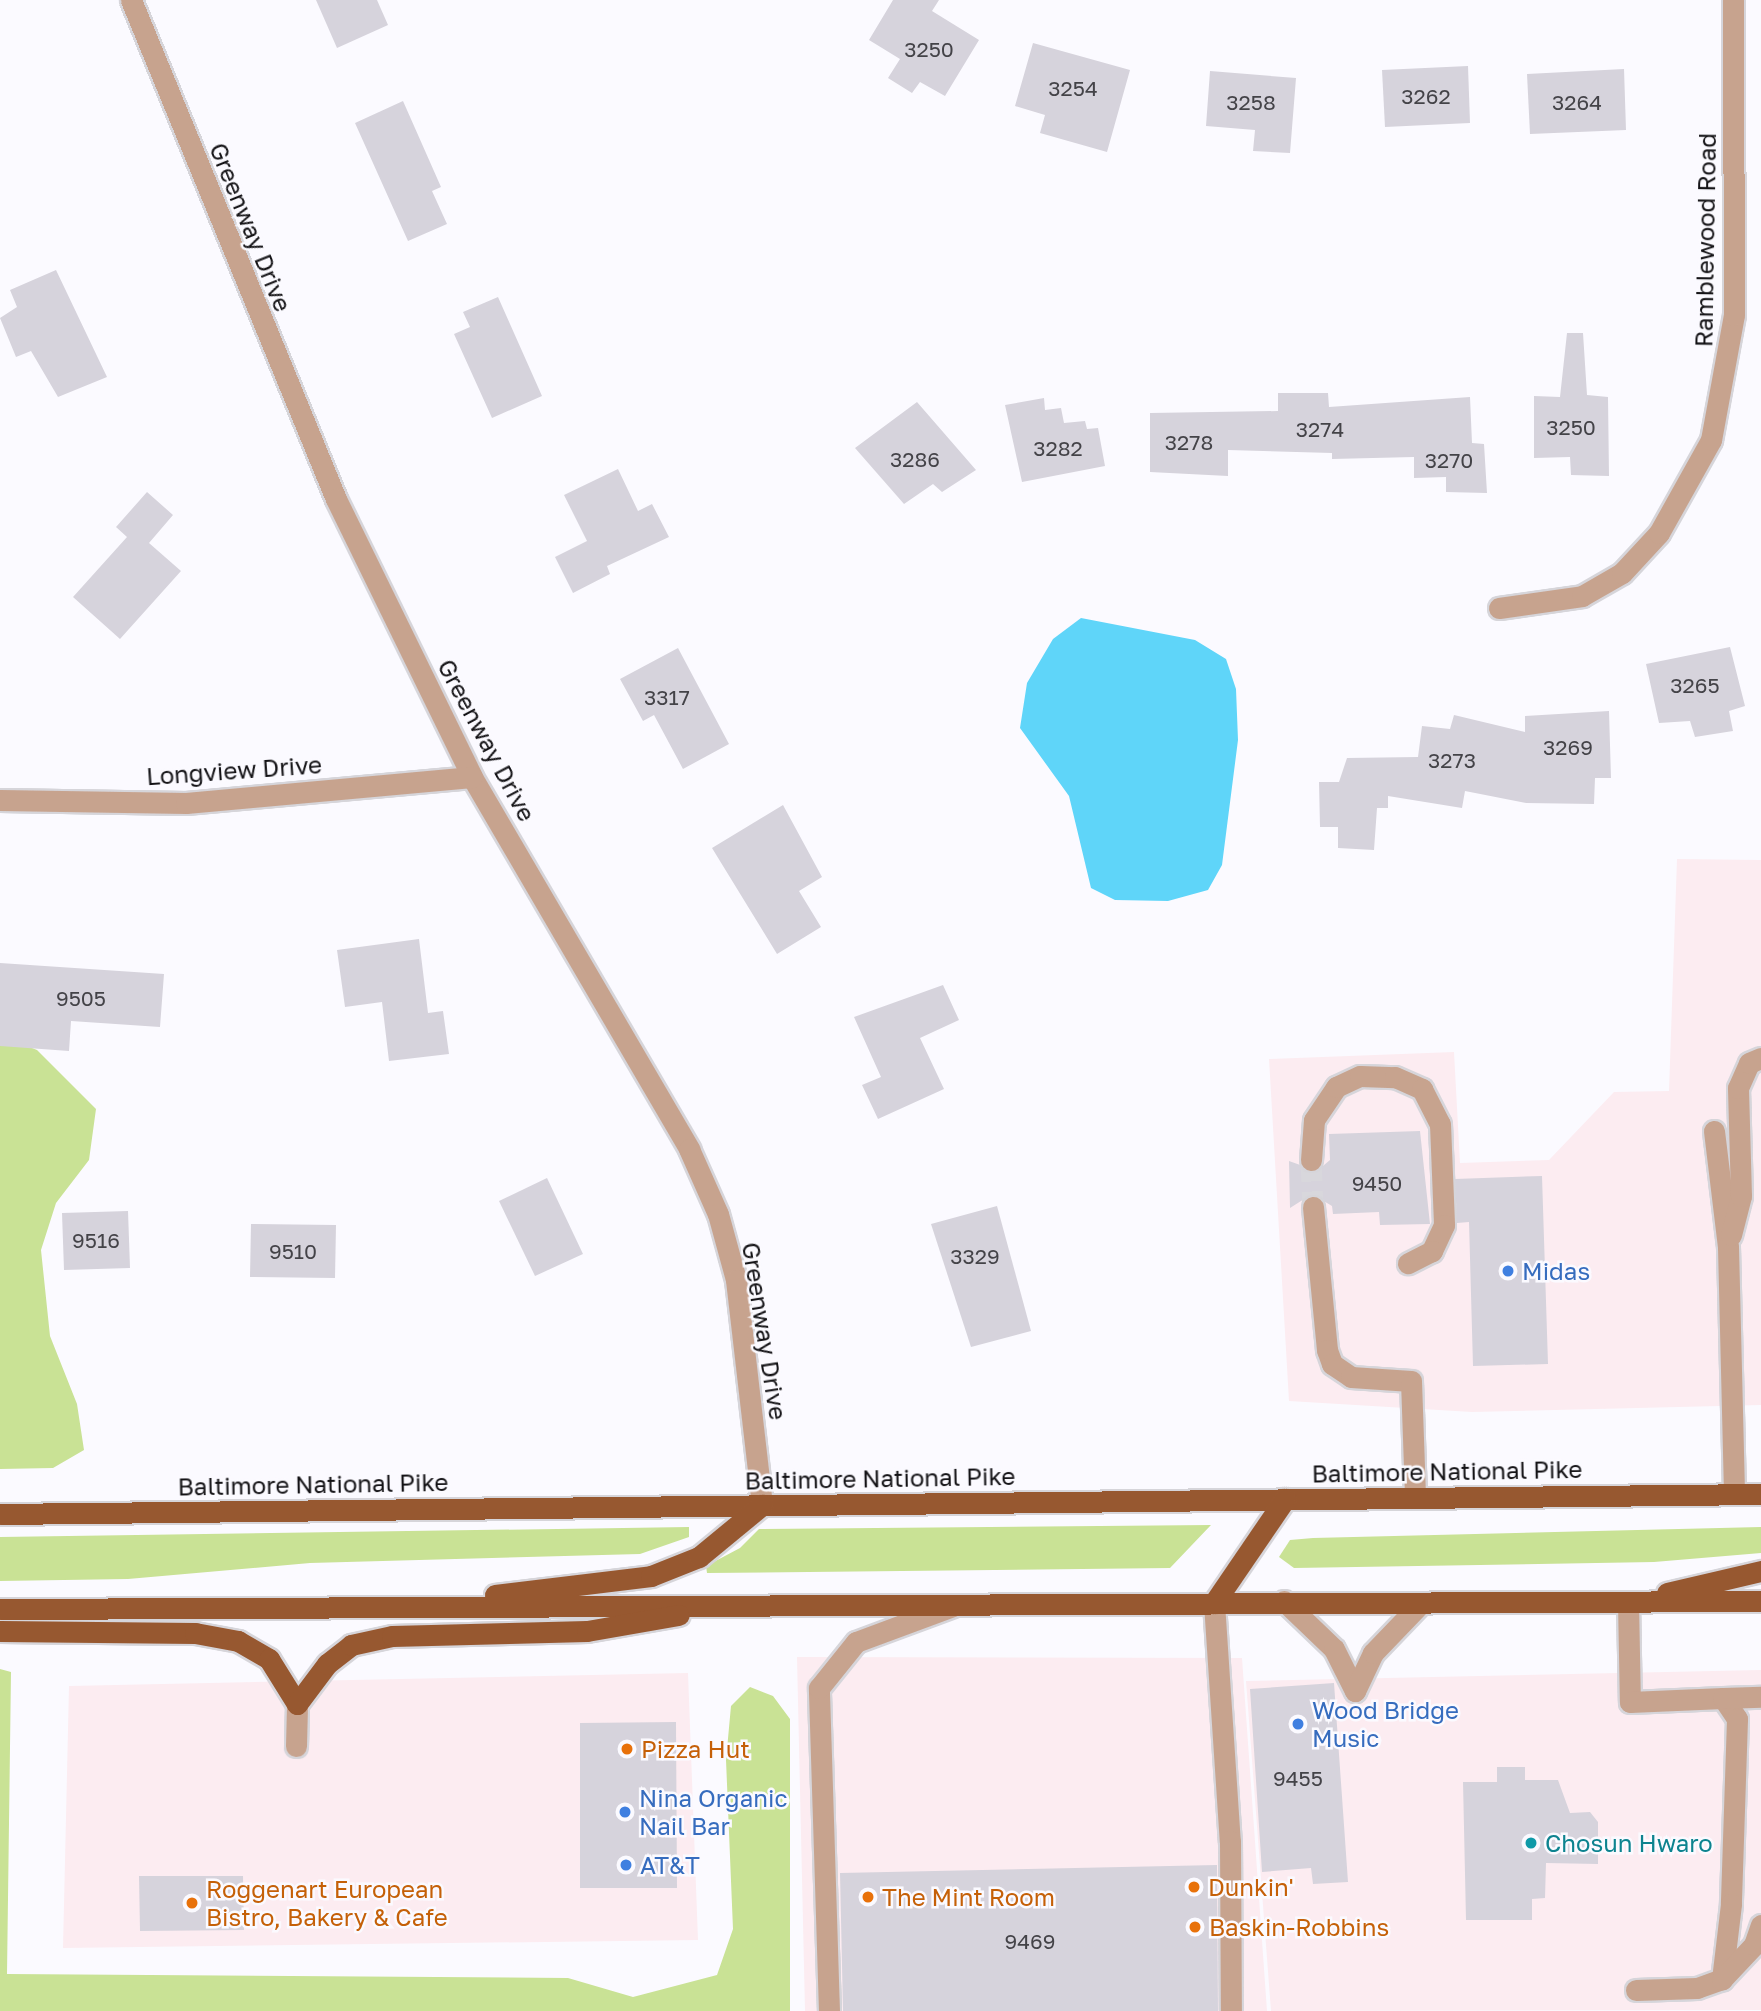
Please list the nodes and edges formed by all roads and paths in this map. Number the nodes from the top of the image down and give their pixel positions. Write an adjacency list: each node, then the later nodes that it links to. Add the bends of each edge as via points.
1 (131, 0): 4 (street, Greenway Drive, via 316,453)
2 (1733, 0): 3 (street, Ramblewood Road, via 1734,315 1711,440 1659,533 1622,573 1582,596)
3 (1499, 608)
4 (472, 777): 5 (street, Longview Drive, via 186,803); 16 (street, Greenway Drive, via 689,1149 718,1214 736,1280)
5 (0, 800)
6 (1761, 1058): 10 (street, via 1749,1063 1738,1088 1741,1196)
7 (1714, 1131): 10 (street)
8 (1311, 1160): 11 (street, via 1314,1120 1336,1087 1360,1076 1395,1077 1422,1089 1440,1124 1444,1225 1432,1251)
9 (1313, 1207): 14 (street, via 1332,1364 1378,1383 1410,1381)
10 (1728, 1247): 12 (street)
11 (1408, 1263)
12 (1734, 1494): 13 (main road, Baltimore National Pike); 14 (main road, Baltimore National Pike)
13 (1761, 1494)
14 (1415, 1498): 15 (main road, Baltimore National Pike)
15 (1285, 1499): 16 (main road, Baltimore National Pike); 21 (main road)
16 (762, 1505): 17 (main road, Baltimore National Pike); 26 (main road, via 699,1557 651,1576)
17 (0, 1514)
18 (1761, 1571): 22 (main road)
19 (1284, 1601): 21 (main road); 23 (main road); 23 (street, via 1334,1649 1355,1691 1373,1653)
20 (1761, 1601): 22 (main road)
21 (1214, 1602): 25 (main road); 37 (street, via 1230,1841)
22 (1628, 1602): 23 (main road); 30 (street, via 1630,1702)
23 (1421, 1603)
24 (745, 1604): 25 (main road); 26 (main road); 31 (main road, via 587,1631 392,1636 351,1645 327,1664)
25 (953, 1606): 36 (street, via 856,1642 819,1688)
26 (393, 1608): 27 (main road)
27 (0, 1609)
28 (0, 1631): 31 (main road, via 32,1636 195,1633 238,1641 269,1659)
29 (1761, 1696): 30 (street)
30 (1723, 1698): 34 (street, via 1737,1719 1731,1904)
31 (297, 1704): 32 (street)
32 (296, 1746)
33 (1761, 1925): 34 (street, via 1754,1945)
34 (1722, 1979): 35 (street, via 1697,1988)
35 (1636, 1990)
36 (829, 2011)
37 (1231, 2011)

